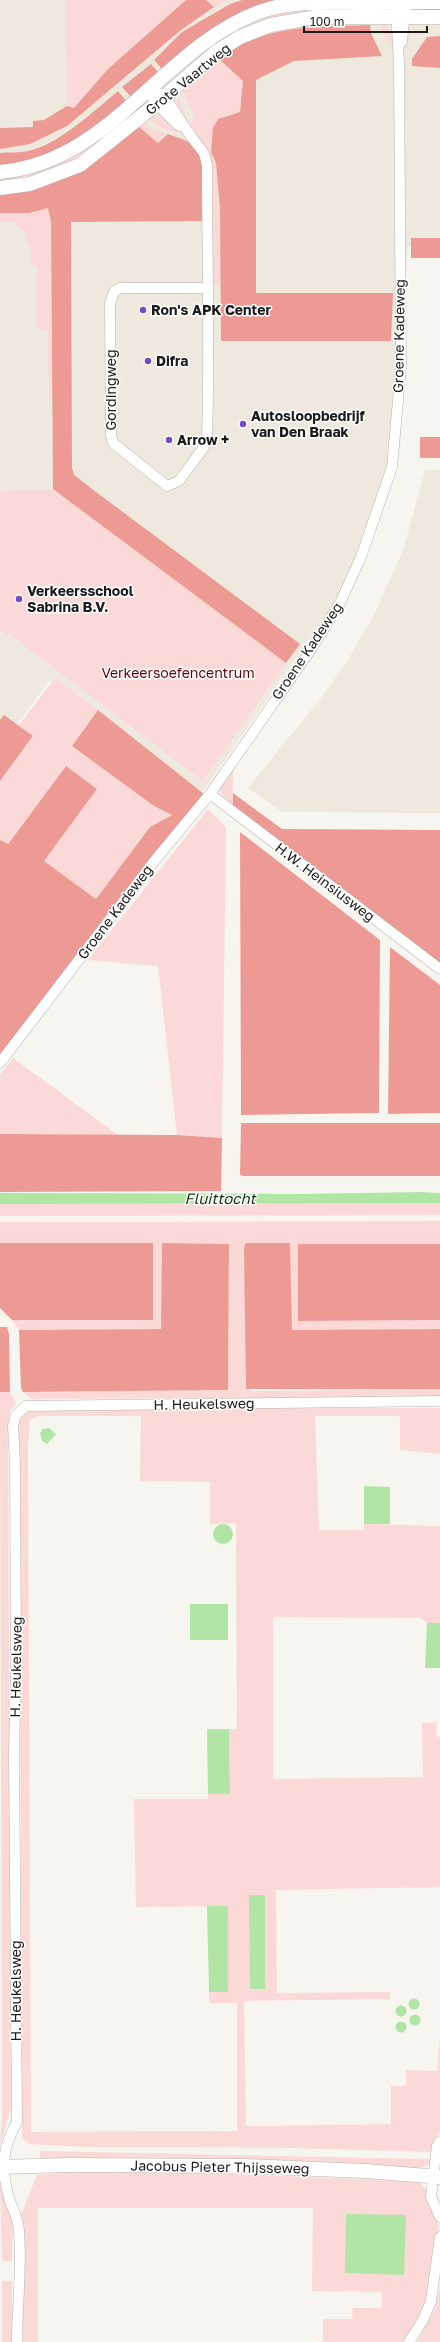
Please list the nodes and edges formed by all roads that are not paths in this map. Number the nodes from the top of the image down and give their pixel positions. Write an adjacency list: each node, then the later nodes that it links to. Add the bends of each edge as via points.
1 (400, 1): 2 (main road, Grote Vaartweg); 3 (street, Groene Kadeweg); 5 (main road, Grote Vaartweg, via 293,4 260,12 233,24 208,40)
2 (440, 2)
3 (400, 17): 4 (main road, Grote Vaartweg); 6 (main road, Grote Vaartweg, via 316,17 270,25 240,37 216,52); 10 (street, Groene Kadeweg, via 401,367 392,467 361,557 340,603 312,648)
4 (440, 17)
5 (150, 89): 6 (street, Gordingweg); 7 (main road, Grote Vaartweg, via 77,147 37,165)
6 (161, 100): 8 (main road, Grote Vaartweg, via 80,165 30,184); 9 (street, Gordingweg, via 204,154 207,165)
7 (0, 172)
8 (0, 188)
9 (208, 288): 9 (street, Gordingweg, via 207,439 204,448 179,481 167,486 113,443 110,303 114,292 120,288)
10 (210, 794): 11 (street, H.W. Heinsiusweg); 12 (street, Groene Kadeweg, via 156,859)
11 (440, 970)
12 (0, 1063)
13 (440, 1401): 15 (street, H. Heukelsweg, via 26,1406 16,1415 12,1425 15,1464 17,2122 9,2137)
14 (440, 2141): 16 (street, via 437,2146)
15 (1, 2167): 16 (main road, Jacobus Pieter Thijsseweg, via 245,2166 366,2170); 19 (street, H. Heukelsweg, via 6,2188 17,2213 20,2233)
16 (437, 2177): 17 (street, via 431,2197)
17 (440, 2217)
18 (440, 2237): 20 (street, via 431,2301)
19 (17, 2342)
20 (409, 2342)

